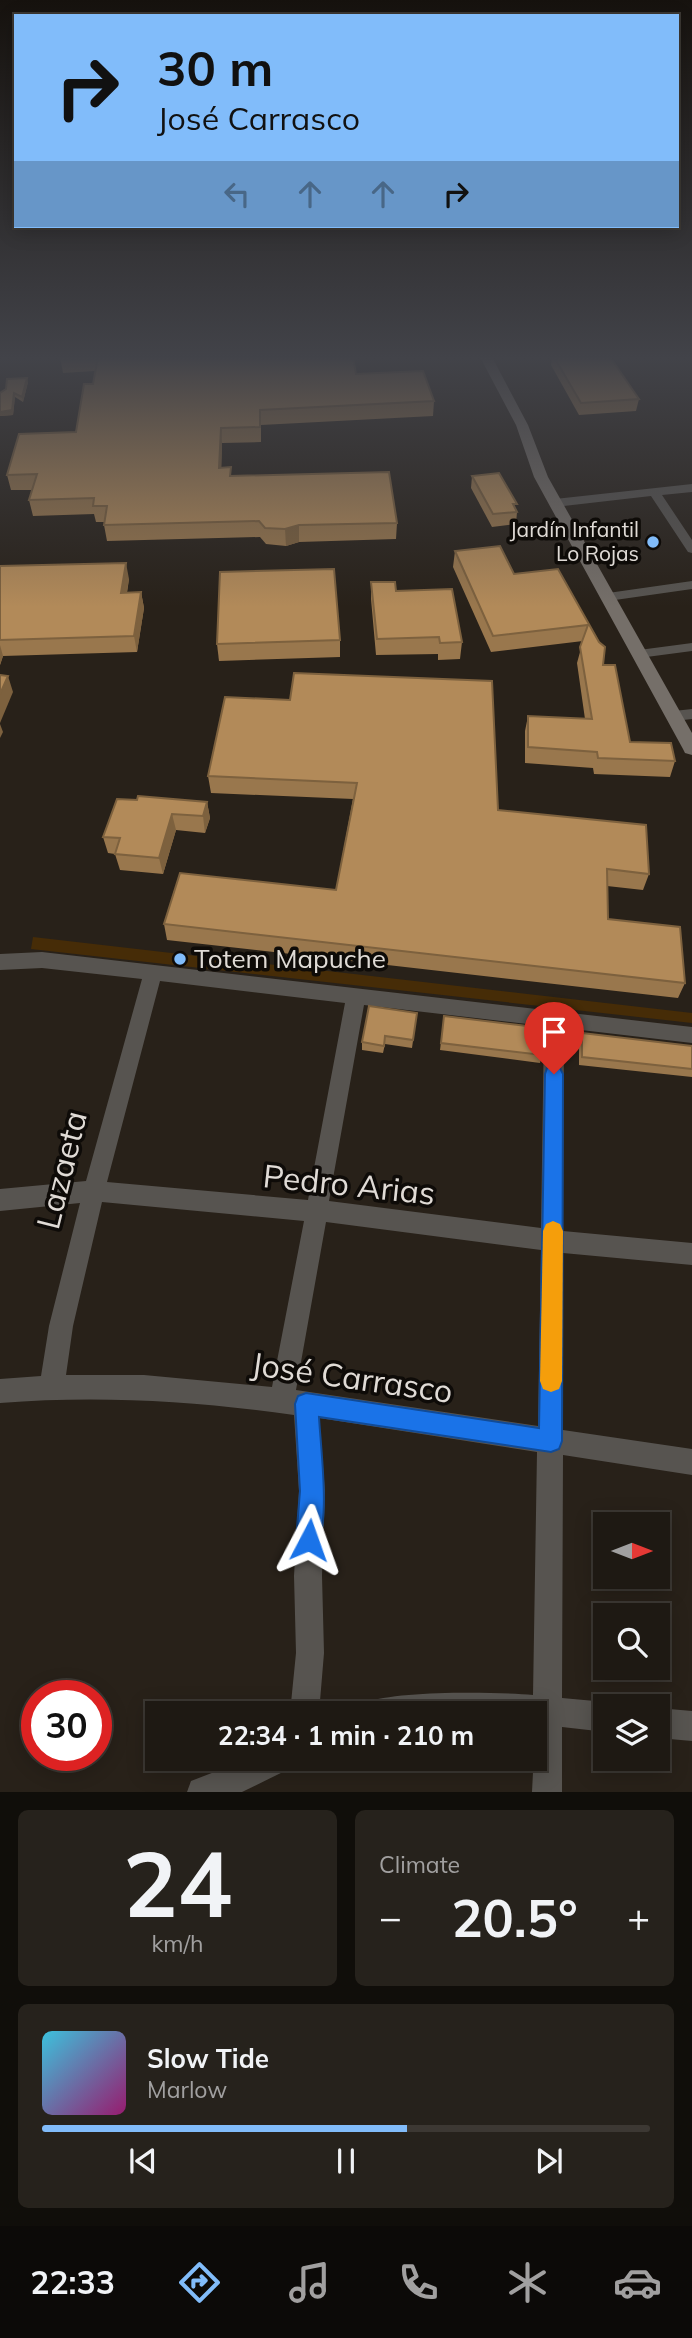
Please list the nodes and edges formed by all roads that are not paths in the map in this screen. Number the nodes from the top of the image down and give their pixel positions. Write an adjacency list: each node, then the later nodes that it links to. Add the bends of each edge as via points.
1 (528, 441): 4 (street)
2 (692, 488): 3 (street)
3 (654, 491): 4 (street); 5 (street)
4 (555, 503): 7 (street)
5 (690, 542)
6 (692, 585): 7 (street)
7 (608, 597): 9 (street)
8 (692, 647): 9 (street)
9 (639, 654): 11 (street)
10 (692, 714): 11 (street)
11 (674, 716): 12 (street)
12 (692, 749)
13 (0, 961): 14 (street, via 42,960)
14 (153, 974): 15 (street); 18 (street, Lazaeta)
15 (356, 997): 16 (street); 20 (street)
16 (554, 1020): 17 (street); 21 (street)
17 (692, 1035)
18 (94, 1191): 19 (street, Pedro Arias); 20 (street, Pedro Arias); 23 (street, Lazaeta, via 61,1326)
19 (0, 1200)
20 (318, 1212): 21 (street, Pedro Arias); 25 (street)
21 (553, 1241): 22 (street, Pedro Arias); 26 (street)
22 (692, 1254)
23 (52, 1385): 24 (street, José Carrasco); 25 (street, José Carrasco, via 168,1387)
24 (0, 1391)
25 (294, 1402): 26 (street, José Carrasco); 28 (street, via 312,1491)
26 (551, 1441): 27 (street, José Carrasco); 29 (street)
27 (692, 1462)
28 (305, 1701)
29 (548, 1711): 30 (street); 35 (street)
30 (593, 1716)
31 (670, 1724): 32 (street)
32 (692, 1726)
33 (254, 1771): 34 (street)
34 (220, 1789)
35 (547, 1792)

